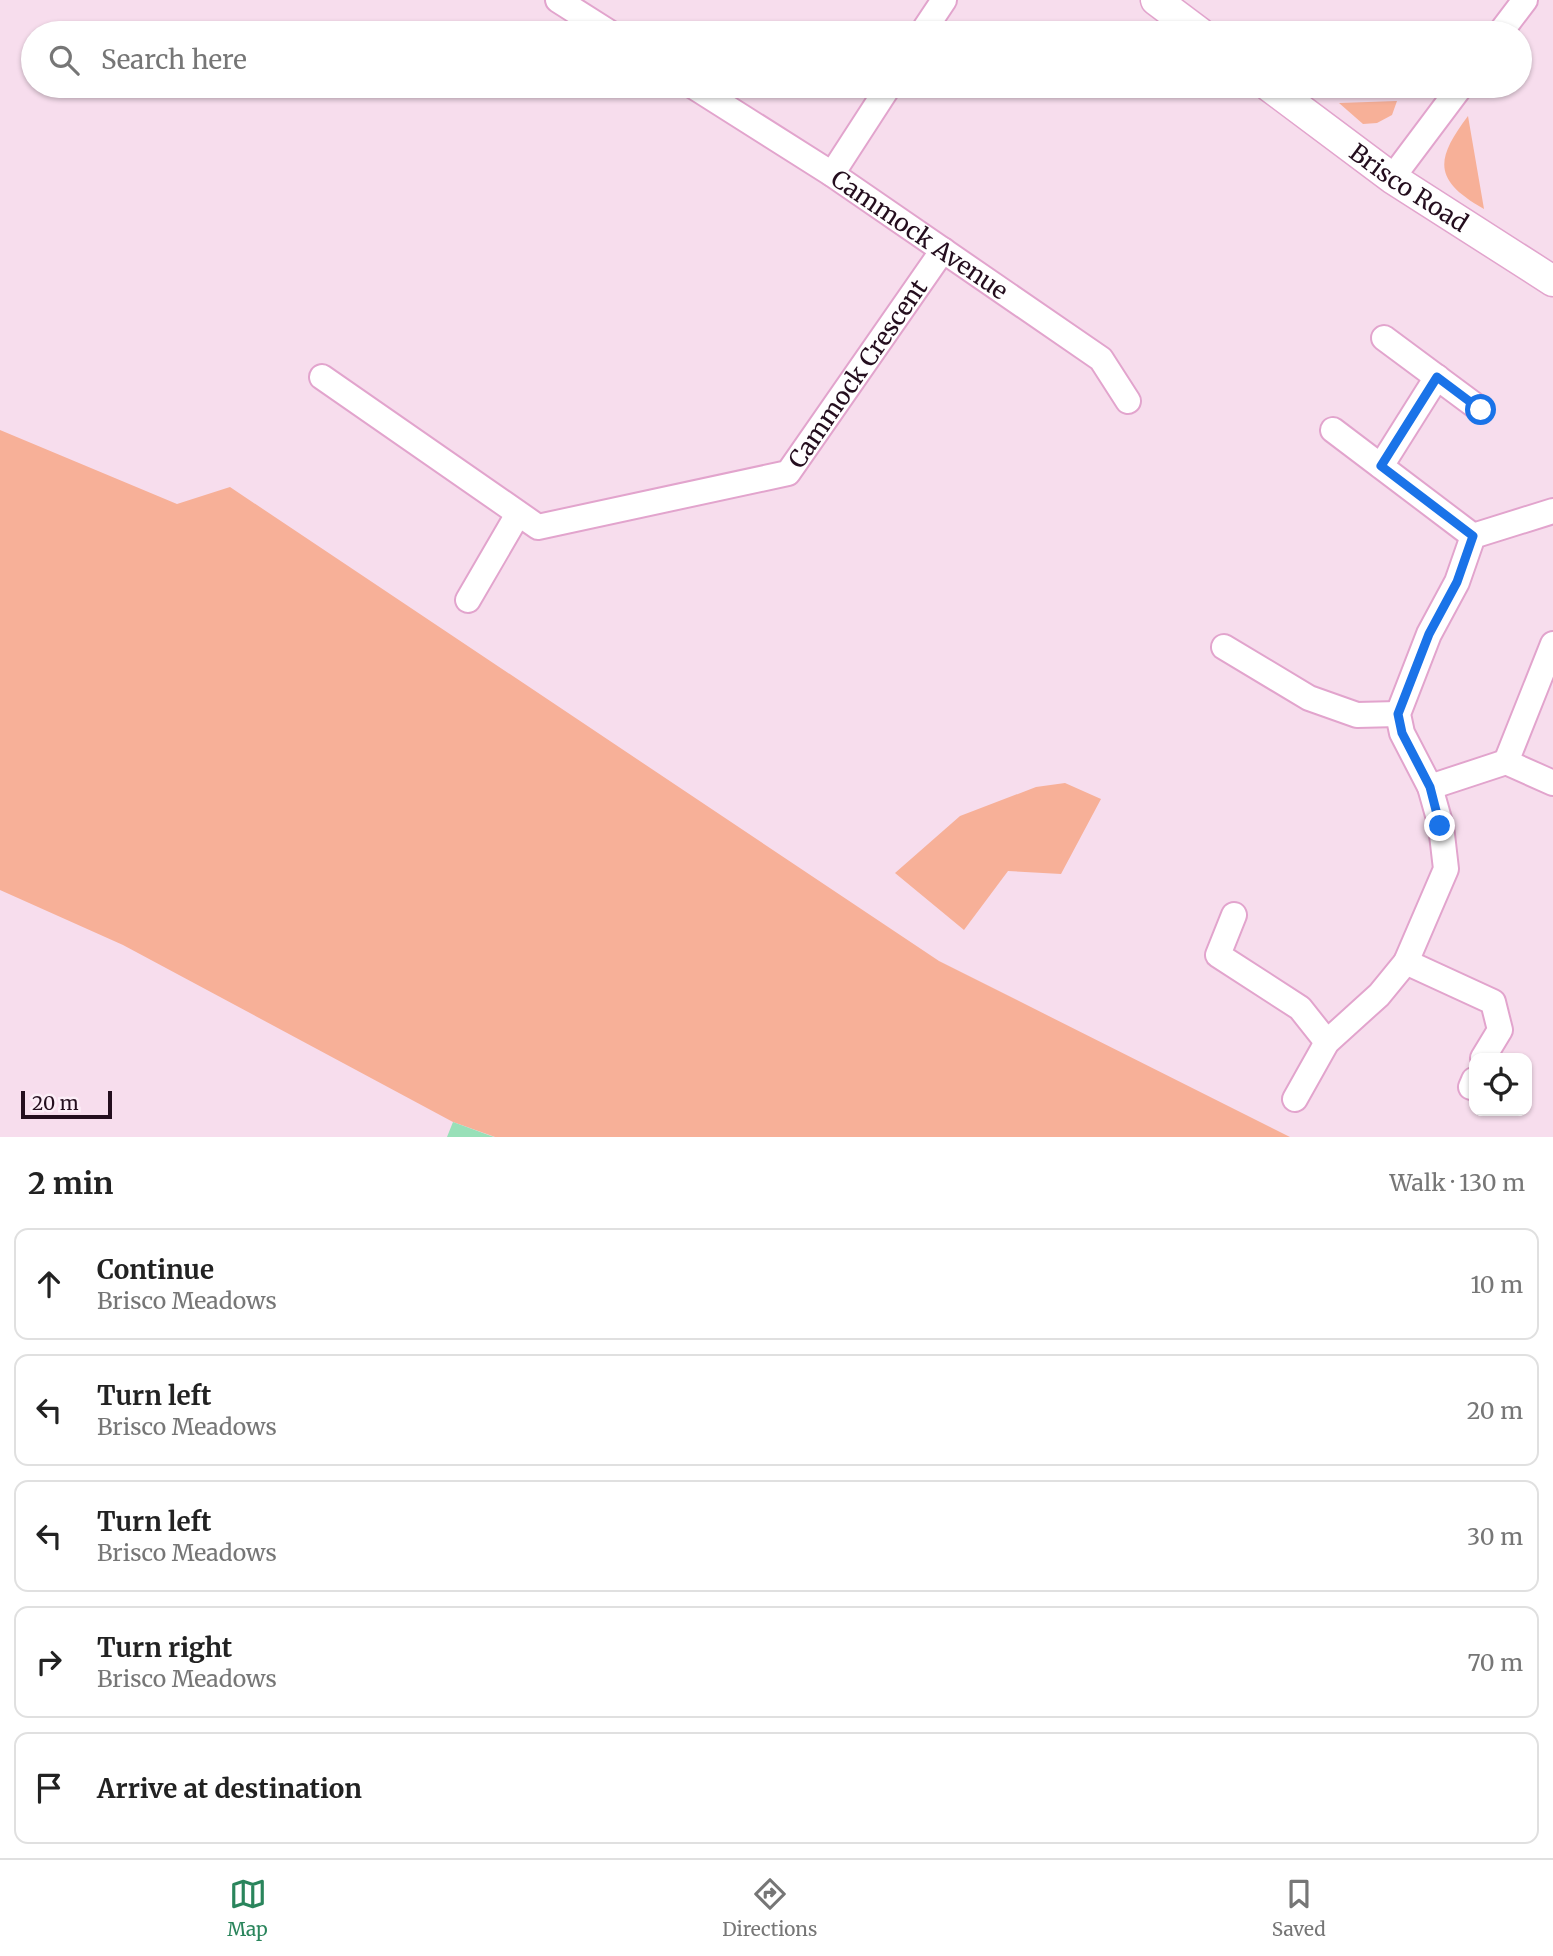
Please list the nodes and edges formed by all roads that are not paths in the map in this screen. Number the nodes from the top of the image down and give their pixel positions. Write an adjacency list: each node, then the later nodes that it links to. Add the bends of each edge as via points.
1 (558, 0): 5 (street)
2 (944, 0): 6 (street)
3 (1156, 0): 7 (street)
4 (1525, 0): 8 (street)
5 (591, 21)
6 (930, 21)
7 (1184, 21)
8 (1509, 21)
9 (712, 98): 13 (street, Cammock Avenue)
10 (881, 98): 13 (street)
11 (1285, 98): 14 (street, Brisco Road)
12 (1452, 98): 14 (street)
13 (832, 174): 15 (street, Cammock Avenue)
14 (1392, 178): 16 (street, Brisco Road)
15 (943, 250): 20 (street, Cammock Avenue, via 1101,359); 25 (street, Cammock Crescent, via 788,473 538,527)
16 (1553, 281)
17 (1384, 338): 19 (street)
18 (322, 377): 25 (street, Cammock Crescent)
19 (1437, 377): 21 (street); 23 (street)
20 (1128, 401)
21 (1481, 410)
22 (1333, 430): 23 (street)
23 (1381, 466): 26 (street)
24 (1553, 511): 26 (street)
25 (518, 514): 27 (street)
26 (1473, 536): 30 (street)
27 (468, 600)
28 (1553, 644): 31 (street)
29 (1224, 648): 30 (street, via 1309,698 1357,715)
30 (1398, 714): 33 (street, via 1402,733)
31 (1506, 762): 32 (street); 33 (street)
32 (1553, 783)
33 (1430, 787): 35 (street, via 1446,869)
34 (1234, 915): 36 (street, via 1218,955 1300,1008)
35 (1406, 962): 36 (street, via 1380,995); 37 (street, via 1493,1002 1500,1030)
36 (1327, 1042): 38 (street)
37 (1486, 1053)
38 (1295, 1099)

